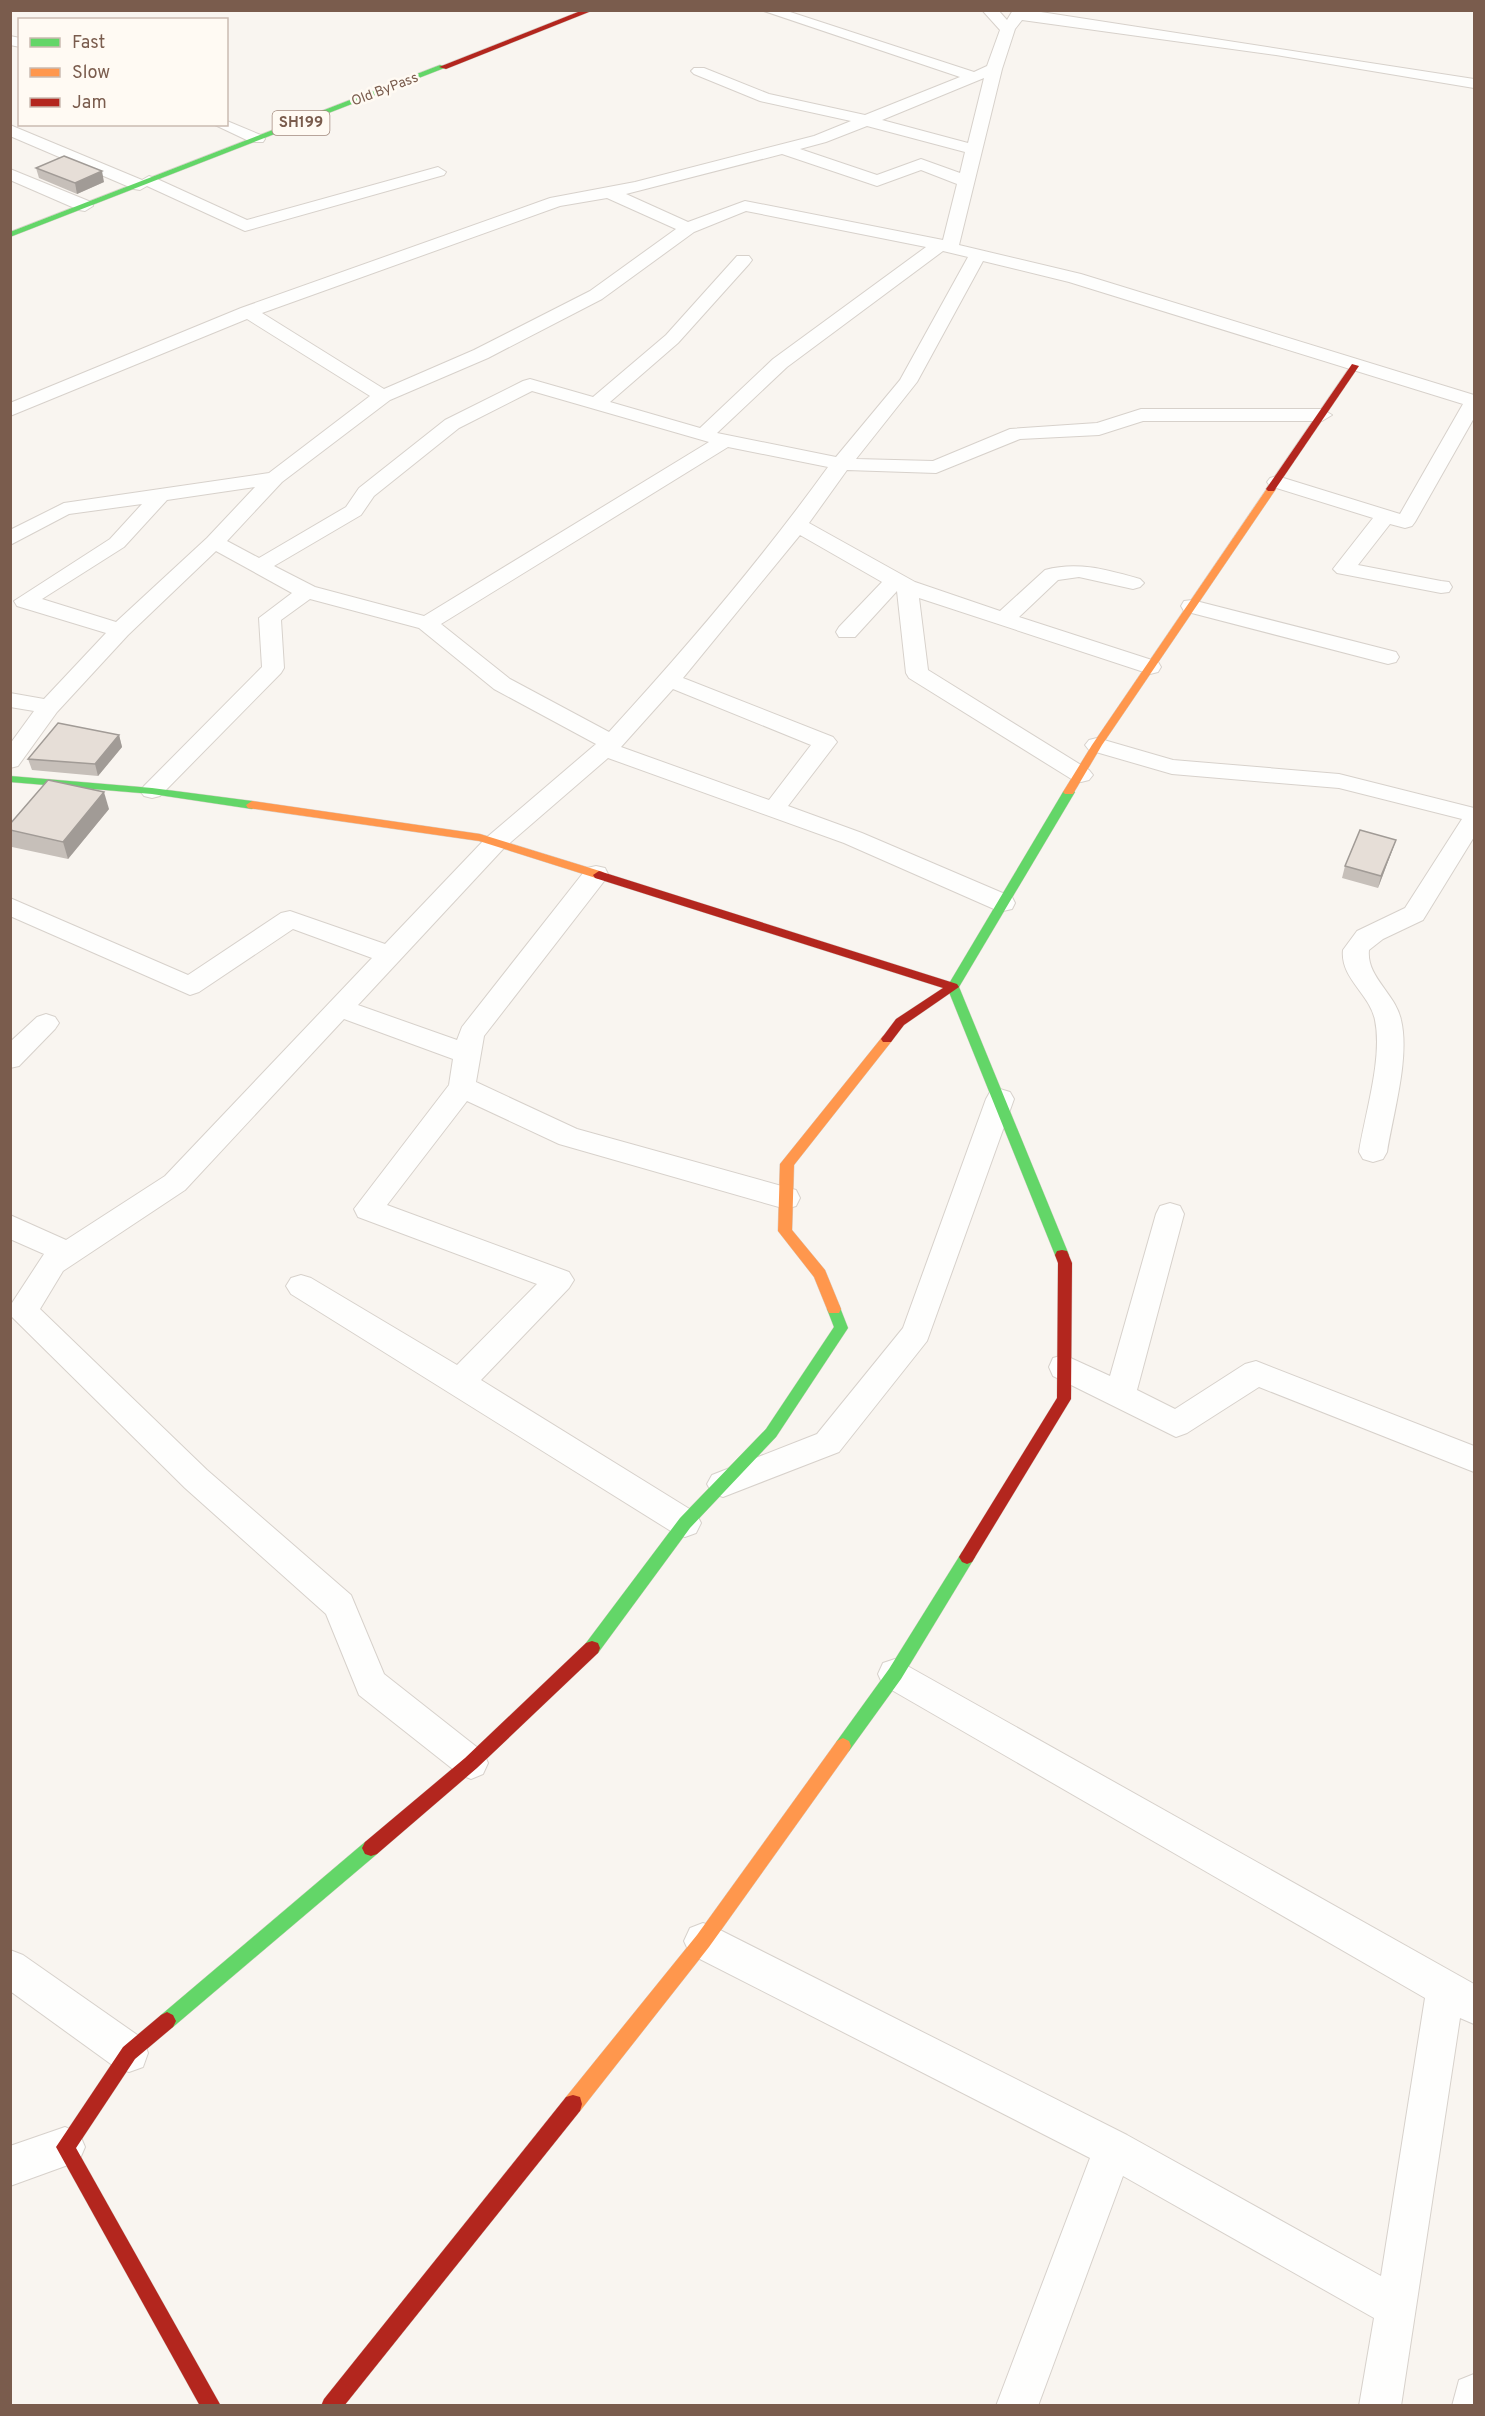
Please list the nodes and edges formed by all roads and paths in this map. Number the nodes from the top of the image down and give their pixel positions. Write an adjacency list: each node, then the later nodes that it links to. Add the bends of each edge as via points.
1 (768, 10): 8 (street)
2 (988, 10): 5 (street)
3 (587, 11): 13 (main road, Old ByPass / SH199)
4 (1020, 13): 5 (street); 9 (street)
5 (1008, 29): 6 (street)
6 (994, 69): 8 (street); 15 (street)
7 (699, 71): 10 (street, via 759,96)
8 (972, 76): 10 (street)
9 (1474, 83)
10 (865, 121): 14 (street); 15 (street)
11 (225, 126): 13 (street)
12 (10, 130): 19 (street)
13 (257, 139): 19 (main road, Old ByPass / SH199)
14 (784, 148): 18 (street, via 877,181 921,164); 20 (street)
15 (976, 150): 18 (street)
16 (438, 172): 19 (street, via 245,226)
17 (10, 174): 21 (street)
18 (968, 182): 24 (street)
19 (144, 183): 21 (main road, Old ByPass / SH199)
20 (608, 192): 22 (street); 27 (street, via 556,202)
21 (85, 206): 23 (main road, Old ByPass / SH199)
22 (688, 228): 24 (street, via 745,206); 29 (street, via 597,295 481,354)
23 (10, 235)
24 (945, 246): 25 (street); 34 (street, via 780,363)
25 (978, 254): 28 (street, via 1075,278); 36 (street, via 908,382)
26 (743, 260): 31 (street, via 672,339)
27 (247, 312): 29 (street); 32 (street)
28 (1355, 366): 30 (street); 33 (main road)
29 (383, 396): 37 (street)
30 (1474, 402): 40 (street, via 1405,522)
31 (596, 404): 34 (street); 44 (street, via 530,385 452,424 366,492 354,510)
32 (10, 410)
33 (1322, 415): 36 (street, via 1141,415 1099,429 1017,433 936,467); 38 (main road)
34 (703, 435): 35 (street)
35 (725, 441): 36 (street); 51 (street)
36 (841, 464): 41 (street)
37 (275, 478): 39 (street); 43 (street)
38 (1277, 482): 40 (street); 49 (main road)
39 (160, 496): 42 (street, via 64,510); 52 (street, via 117,543 25,601)
40 (1385, 516): 47 (street, via 1344,569)
41 (797, 525): 46 (street); 56 (street)
42 (10, 539)
43 (214, 542): 44 (street); 52 (street)
44 (259, 566): 48 (street)
45 (1133, 583): 50 (street, via 1079,571 1052,574)
46 (901, 584): 50 (street); 53 (street); 62 (street, via 917,672)
47 (1441, 587)
48 (307, 592): 51 (street); 64 (street, via 270,618 273,668)
49 (1192, 606): 54 (street); 55 (main road)
50 (1004, 619): 55 (street)
51 (428, 623): 60 (street, via 502,684)
52 (120, 630): 58 (street)
53 (847, 632)
54 (1388, 657)
55 (1150, 667): 59 (main road)
56 (669, 680): 60 (street); 65 (street, via 825,742)
57 (10, 700): 58 (street)
58 (49, 707): 61 (street)
59 (1097, 745): 62 (main road); 66 (street, via 1183,768 1339,782)
60 (608, 746): 65 (street); 67 (street)
61 (10, 761)
62 (1081, 775): 69 (main road)
63 (10, 779): 64 (main road)
64 (152, 791): 67 (main road)
65 (773, 810): 69 (street, via 853,838)
66 (1474, 817): 79 (street, via 1414,914 1364,939 1357,948 1357,963 1389,1025)
67 (495, 843): 68 (main road); 71 (street)
68 (596, 874): 72 (main road); 75 (street, via 471,1034)
69 (1003, 903): 72 (main road)
70 (10, 906): 71 (street, via 190,986 290,919)
71 (390, 955): 73 (street)
72 (953, 987): 78 (main road); 80 (main road, via 900,1022 787,1164)
73 (340, 1008): 75 (street); 83 (street, via 175,1183)
74 (46, 1023): 76 (street)
75 (468, 1054): 77 (street)
76 (10, 1059)
77 (462, 1087): 80 (street, via 570,1137); 87 (street, via 368,1209 559,1280)
78 (1000, 1099): 86 (main road, via 1065,1263); 90 (street, via 916,1333 828,1443)
79 (1373, 1152)
80 (786, 1198): 90 (main road, via 784,1231 820,1274 841,1328 771,1433)
81 (1170, 1214): 88 (street)
82 (10, 1226): 83 (street)
83 (68, 1253): 85 (street, via 53,1263)
84 (301, 1286): 87 (street)
85 (17, 1315): 93 (street, via 339,1605 371,1684)
86 (1064, 1367): 88 (street); 92 (main road, via 1064,1399)
87 (460, 1382): 91 (street)
88 (1120, 1395): 89 (street, via 1176,1424 1256,1373)
89 (1474, 1459)
90 (721, 1485): 91 (main road)
91 (685, 1523): 93 (main road, via 590,1651)
92 (895, 1674): 94 (main road); 96 (street)
93 (471, 1763): 97 (main road)
94 (704, 1941): 99 (street); 104 (main road)
95 (10, 1968): 97 (street)
96 (1460, 1997): 101 (street)
97 (129, 2053): 98 (main road)
98 (64, 2147): 100 (street); 103 (main road)
99 (1113, 2149): 101 (street); 105 (street)
100 (10, 2166)
101 (1397, 2308): 106 (street)
102 (1474, 2395): 107 (street)
103 (211, 2406)
104 (331, 2406)
105 (1017, 2406)
106 (1380, 2406)
107 (1473, 2406)

